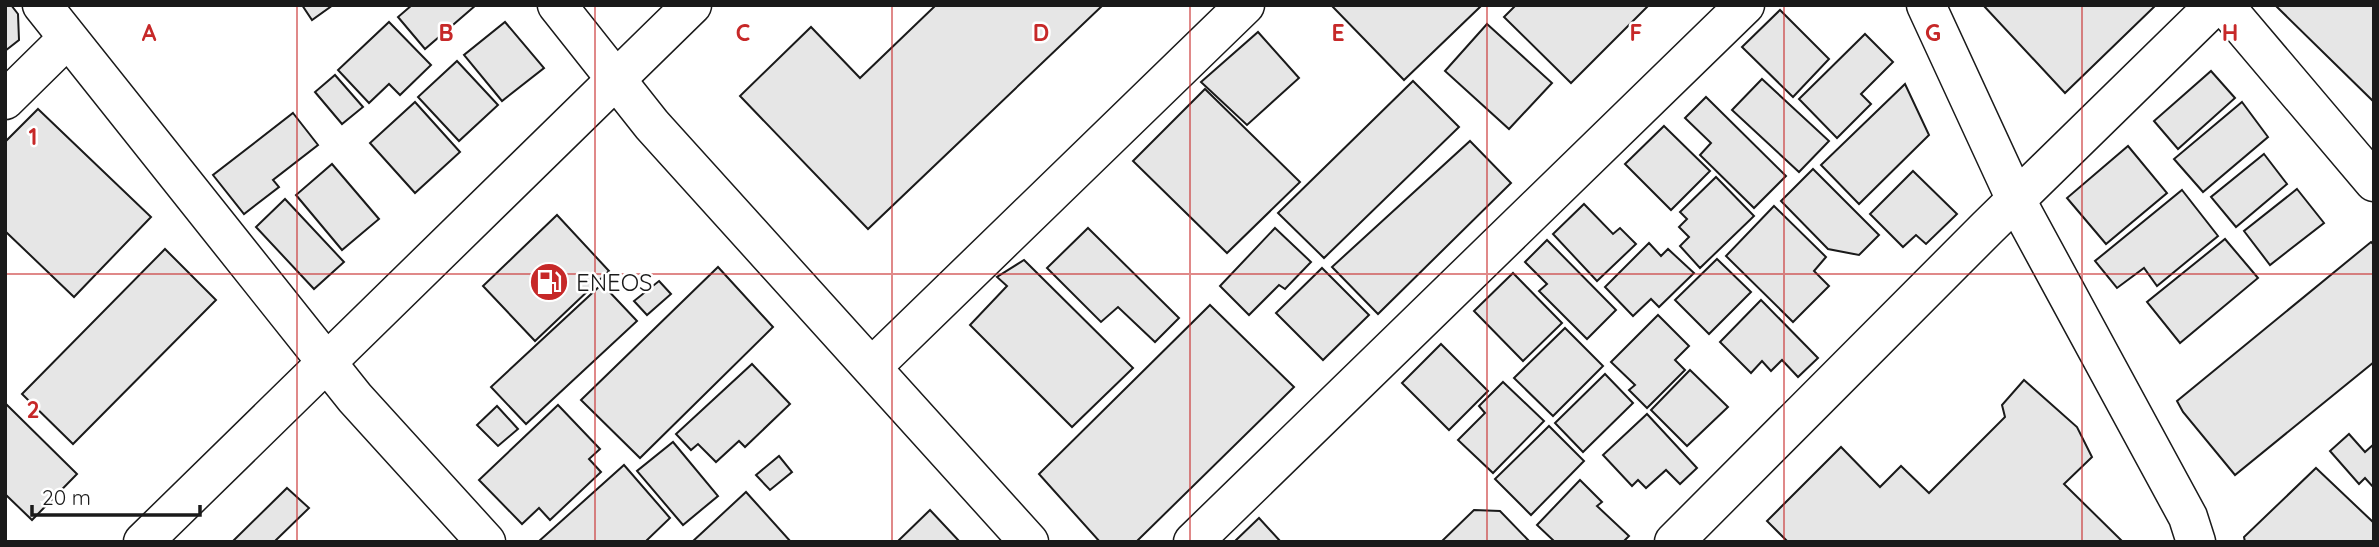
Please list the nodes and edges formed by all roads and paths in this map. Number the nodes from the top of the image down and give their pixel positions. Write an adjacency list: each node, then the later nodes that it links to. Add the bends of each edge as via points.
1 (42, 5): 9 (street)
2 (557, 5): 10 (street)
3 (692, 5): 10 (street)
4 (1245, 5): 15 (street)
5 (1745, 5): 19 (street)
6 (1926, 5): 13 (street)
7 (2215, 5): 13 (street)
8 (2224, 5): 12 (street)
9 (67, 39): 11 (street); 14 (street)
10 (615, 79): 14 (street); 15 (street)
11 (5, 100)
12 (2374, 183)
13 (2016, 200): 20 (street); 21 (street, via 2188,517)
14 (326, 362): 16 (street); 17 (street)
15 (872, 367): 18 (street)
16 (143, 542)
17 (486, 542)
18 (1029, 542)
19 (1193, 542)
20 (1674, 542)
21 (2196, 542)

